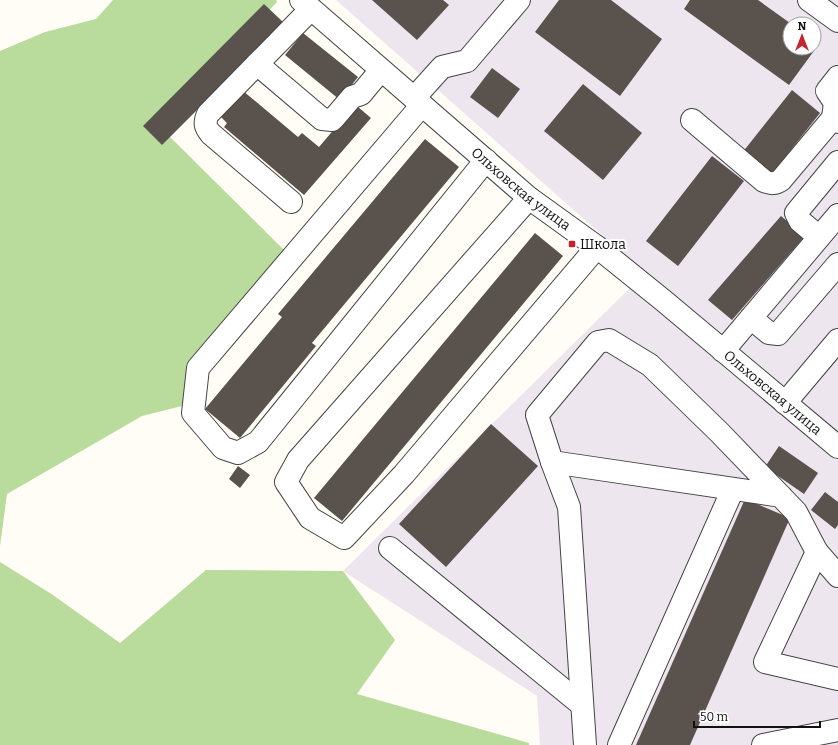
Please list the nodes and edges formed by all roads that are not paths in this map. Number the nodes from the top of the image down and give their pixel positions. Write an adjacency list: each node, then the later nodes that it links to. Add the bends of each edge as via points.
1 (519, 0): 8 (street, via 467,61 442,67)
2 (809, 0): 4 (street)
3 (306, 4): 5 (street); 6 (street, Ольховская улица)
4 (838, 21)
5 (257, 64): 6 (street, via 326,120 335,117 352,97 361,94); 14 (street, via 208,114 206,128)
6 (381, 70): 8 (street, Ольховская улица)
7 (838, 77): 10 (street, via 827,91 835,103)
8 (418, 102): 11 (street, Ольховская улица); 11 (street, via 198,368 193,413 223,448 238,453 258,442)
9 (692, 120): 10 (street, via 770,184 776,184)
10 (836, 120)
11 (486, 160): 13 (street, Ольховская улица)
12 (838, 162): 16 (street, via 796,213 800,221)
13 (530, 198): 17 (street, Ольховская улица); 17 (street, via 298,460 286,482 310,518 344,538 404,474)
14 (291, 202)
15 (838, 215): 16 (street)
16 (819, 237): 19 (street)
17 (597, 247): 21 (street, Ольховская улица)
18 (838, 264): 19 (street, via 778,334 769,333)
19 (751, 318): 21 (street)
20 (838, 340): 22 (street)
21 (723, 351): 22 (street, Ольховская улица)
22 (785, 403): 23 (street, Ольховская улица)
23 (838, 447)
24 (552, 462): 25 (street); 26 (street, via 537,415 598,342 609,340 650,365); 31 (street, via 570,507)
25 (733, 489): 26 (street); 34 (street)
26 (781, 496): 28 (street, via 796,512)
27 (390, 548): 31 (street)
28 (817, 552): 29 (street); 30 (street, via 765,662)
29 (838, 576)
30 (838, 679)
31 (582, 705): 33 (street)
32 (838, 730): 35 (street)
33 (585, 745)
34 (619, 745)
35 (763, 745)

